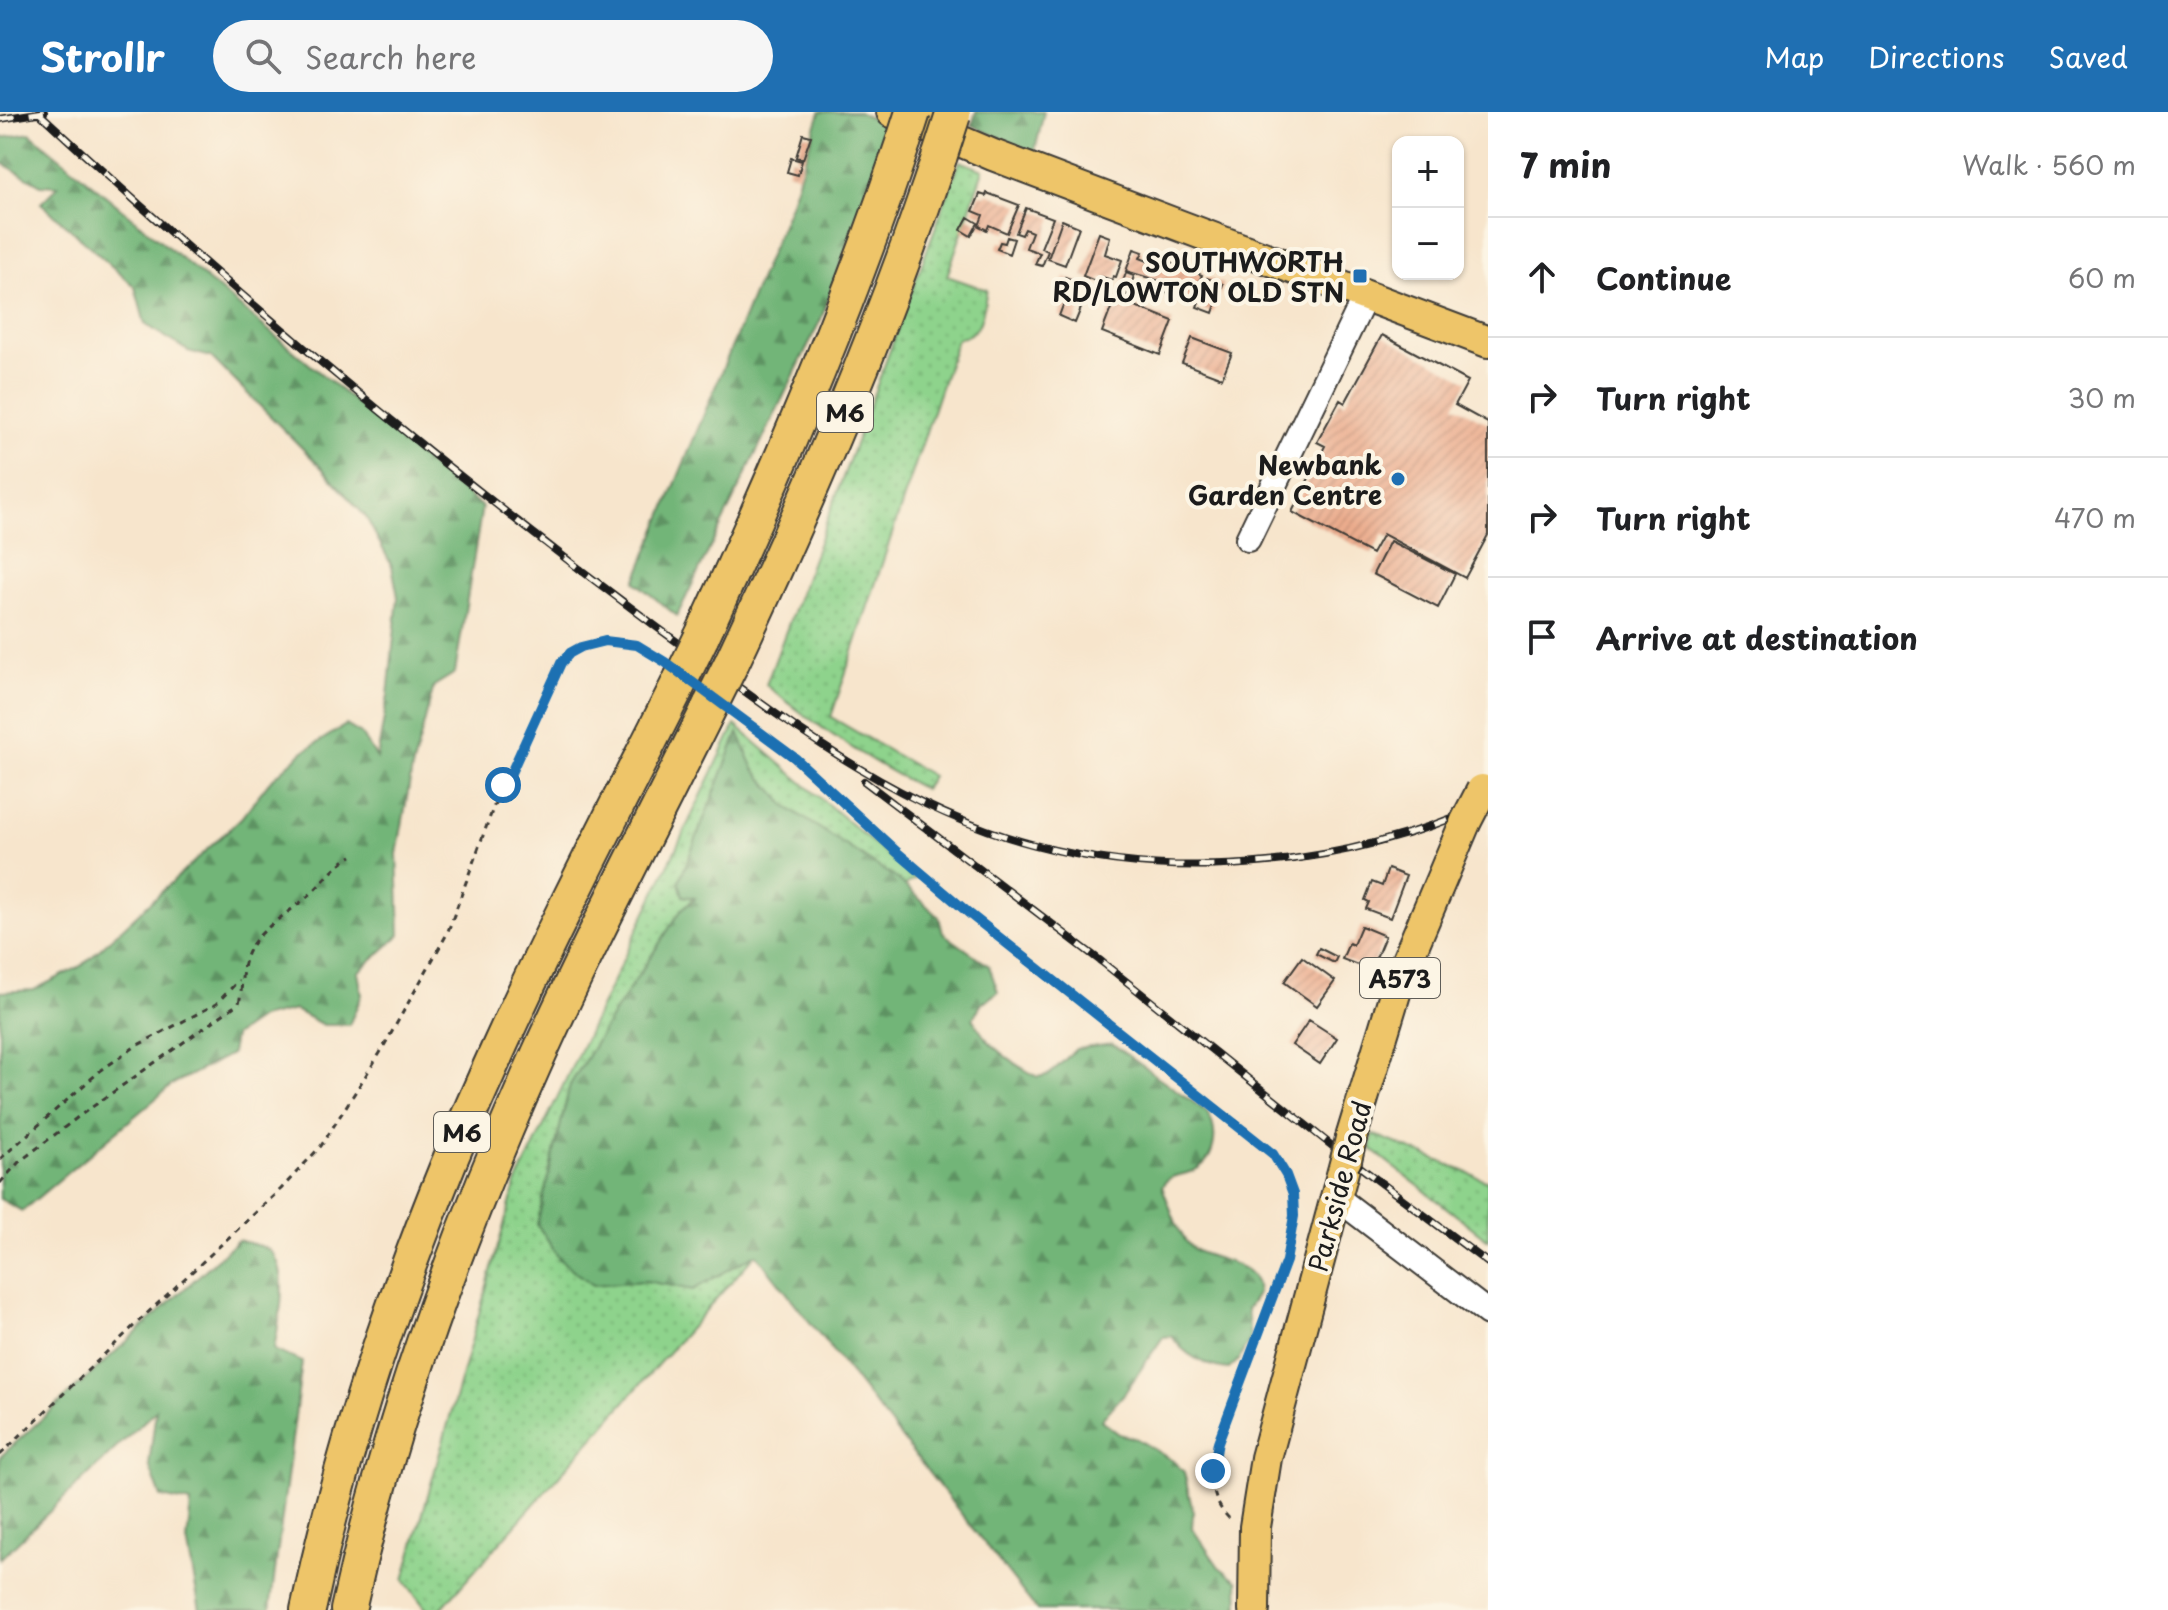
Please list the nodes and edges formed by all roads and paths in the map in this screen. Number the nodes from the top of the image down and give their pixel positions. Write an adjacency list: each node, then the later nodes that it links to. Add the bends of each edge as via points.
1 (953, 114): 7 (highway, M6, bridge, via 842,420)
2 (903, 121): 3 (main road); 6 (highway, M6, bridge, via 812,390 701,638)
3 (1365, 297): 4 (main road); 5 (lane)
4 (1488, 342)
5 (1248, 539)
6 (673, 670): 15 (path, via 637,645 605,641 581,647 561,663 499,792 447,934 337,1124 309,1162); 17 (highway, M6, via 451,1157 371,1378)
7 (718, 704): 16 (path, via 795,758 971,915 1279,1162 1293,1194 1286,1261 1218,1442 1213,1471 1221,1512 1242,1527); 18 (highway, M6, via 546,1038 486,1176 408,1388)
8 (1485, 785): 13 (main road, Parkside Road / A573, bridge, via 1400,977)
9 (352, 856): 10 (path, via 266,930 250,948)
10 (240, 979): 11 (path, via 216,1004 100,1071); 12 (path, via 239,1003 78,1117)
11 (0, 1159)
12 (0, 1183)
13 (1336, 1197): 14 (lane); 16 (main road, Parkside Road / A573, via 1266,1458)
14 (1488, 1313)
15 (0, 1455)
16 (1255, 1527): 19 (main road, Parkside Road / A573)
17 (308, 1610)
18 (348, 1610)
19 (1254, 1610)

